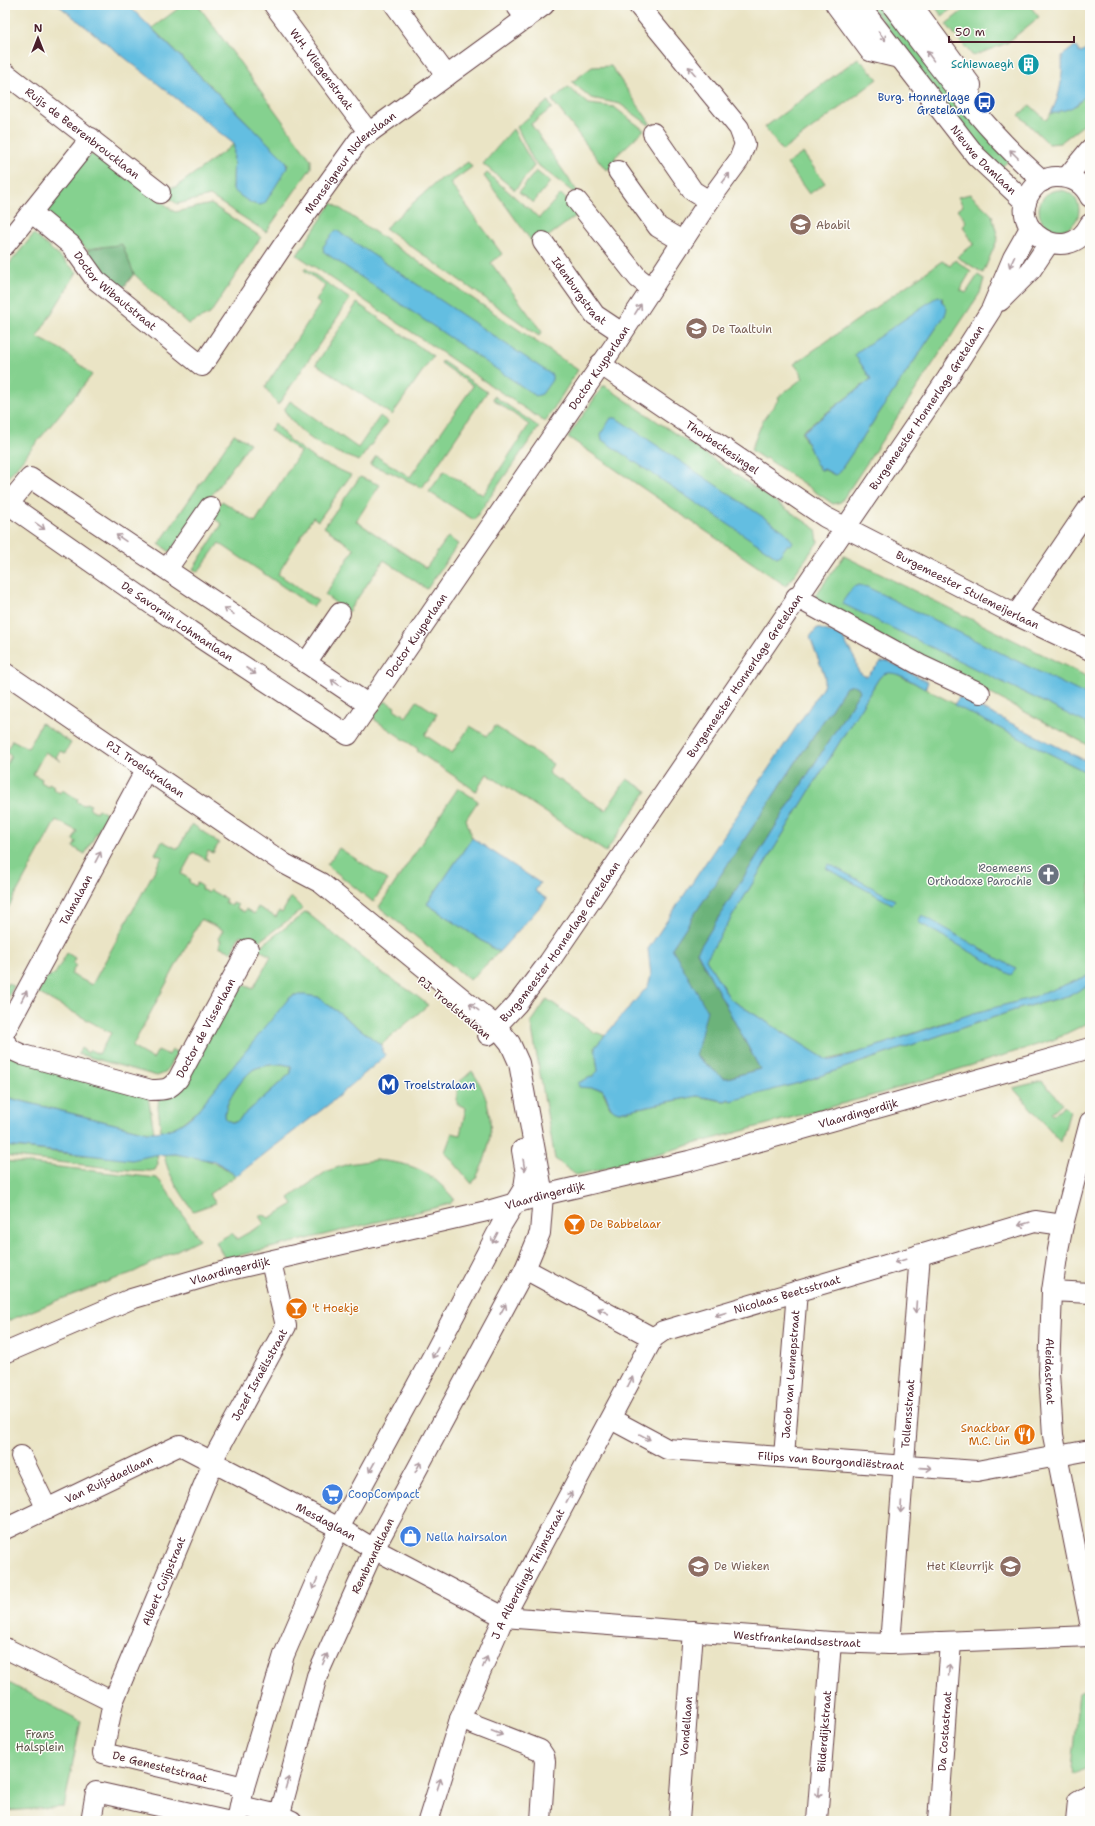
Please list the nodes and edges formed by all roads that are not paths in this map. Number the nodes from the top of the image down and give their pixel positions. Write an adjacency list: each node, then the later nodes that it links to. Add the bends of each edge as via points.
1 (274, 5): 14 (street, W.H. Vliegenstraat)
2 (396, 5): 12 (street)
3 (544, 5): 9 (street, Monseigneur Nolenslaan)
4 (638, 5): 23 (street, Doctor Kuyperlaan, one-way to 4, via 739,160 745,144 739,128)
5 (836, 5): 10 (street, via 870,52)
6 (859, 5): 10 (street, Nieuwe Damlaan, one-way to 10)
7 (892, 5): 13 (street, one-way to 7)
8 (912, 5): 13 (street, via 971,85)
9 (521, 12): 12 (street, Monseigneur Nolenslaan)
10 (899, 58): 25 (street, Nieuwe Damlaan, via 976,156)
11 (5, 73): 16 (street, Ruijs de Beerenbroucklaan)
12 (447, 76): 14 (street, Monseigneur Nolenslaan)
13 (969, 105): 20 (street, one-way to 13, via 1001,141)
14 (369, 133): 37 (street, Monseigneur Nolenslaan, via 359,140 320,193)
15 (653, 133): 23 (street, via 693,191)
16 (91, 138): 22 (street, Ruijs de Beerenbroucklaan); 26 (street)
17 (1090, 149): 19 (street)
18 (618, 171): 29 (street, via 658,227)
19 (1067, 177): 20 (street); 21 (street)
20 (1043, 180): 25 (street, via 1029,194)
21 (1089, 191)
22 (160, 193)
23 (709, 201): 29 (street, Doctor Kuyperlaan)
24 (577, 202): 33 (street, via 638,278)
25 (1026, 203): 27 (street, via 1025,212)
26 (31, 212): 32 (street); 37 (street, Doctor Wibautstraat, via 71,245 96,280)
27 (1030, 228): 31 (street, via 1041,239); 34 (street, Burgemeester Honnerlage Gretelaan, one-way to 34)
28 (1087, 233): 31 (street, via 1066,243)
29 (682, 241): 33 (street, Doctor Kuyperlaan)
30 (543, 242): 35 (street, Idenburgstraat, via 595,315)
31 (1049, 242): 34 (street, Burgemeester Honnerlage Gretelaan, via 1031,270)
32 (5, 245)
33 (651, 288): 35 (street, Doctor Kuyperlaan, one-way to 33)
34 (991, 310): 41 (street, Burgemeester Honnerlage Gretelaan)
35 (622, 333): 36 (street, Doctor Kuyperlaan)
36 (600, 364): 41 (street, Thorbeckesingel, via 824,517); 50 (street, Doctor Kuyperlaan)
37 (202, 366)
38 (6, 506): 42 (street, one-way to 38, via 30,478); 51 (street, De Savornin Lohmanlaan, one-way to 51)
39 (1090, 506): 45 (street)
40 (210, 507): 42 (street)
41 (845, 528): 43 (street, Burgemeester Honnerlage Gretelaan); 45 (street, Burgemeester Stulemeijerlaan)
42 (166, 569): 47 (street, one-way to 42)
43 (796, 597): 49 (street, via 920,665); 54 (street, Burgemeester Honnerlage Gretelaan, via 549,962 518,1004)
44 (340, 613): 47 (street)
45 (1016, 615): 46 (street, Burgemeester Stulemeijerlaan)
46 (1090, 650)
47 (306, 662): 50 (street, one-way to 47)
48 (5, 673): 52 (street, P.J. Troelstralaan)
49 (980, 693)
50 (369, 705): 51 (street, Doctor Kuyperlaan)
51 (348, 735)
52 (147, 768): 54 (street, P.J. Troelstralaan, via 285,864 310,891); 55 (street, Talmalaan, one-way to 52)
53 (248, 949): 56 (street, Doctor de Visserlaan, via 171,1088 151,1090 22,1055 12,1050)
54 (492, 1030): 59 (street, P.J. Troelstralaan, via 510,1043 519,1063); 60 (street, P.J. Troelstralaan, one-way to 60, via 508,1072 526,1174 524,1188)
55 (5, 1031)
56 (5, 1042)
57 (1090, 1048): 59 (street, Vlaardingerdijk, via 704,1157)
58 (1090, 1122): 61 (street, Aleidastraat)
59 (542, 1195): 60 (street, Vlaardingerdijk); 64 (street, Rembrandtlaan, via 540,1233)
60 (515, 1204): 63 (street, Vlaardingerdijk); 78 (street, one-way to 78)
61 (1062, 1225): 62 (street, Nicolaas Beetsstraat, one-way to 62, via 1035,1221); 66 (street, Aleidastraat)
62 (920, 1254): 65 (street, Nicolaas Beetsstraat, one-way to 65); 76 (street, Tollensstraat, one-way to 76)
63 (271, 1262): 69 (street, Vlaardingerdijk, via 225,1271 131,1299); 75 (street, Jozef Israëlsstraat, via 286,1326)
64 (525, 1269): 68 (street, one-way to 64); 80 (street, Rembrandtlaan, one-way to 64)
65 (797, 1291): 68 (street, Nicolaas Beetsstraat, one-way to 68, via 663,1330); 74 (street, Jacob van Lennepstraat)
66 (1052, 1291): 67 (street); 73 (street, Aleidastraat, via 1049,1373 1053,1435)
67 (1090, 1293)
68 (653, 1338): 70 (street, J A Alberdingk Thijmstraat, one-way to 68)
69 (5, 1353)
70 (611, 1419): 74 (street, Filips van Bourgondiëstraat, one-way to 74, via 667,1449); 81 (street, J A Alberdingk Thijmstraat, one-way to 70)
71 (1090, 1450): 73 (street, Filips van Bourgondiëstraat)
72 (21, 1456): 77 (street)
73 (1058, 1456): 76 (street, Filips van Bourgondiëstraat, one-way to 73, via 977,1471); 82 (street, Aleidastraat)
74 (784, 1457): 76 (street, Filips van Bourgondiëstraat)
75 (212, 1461): 77 (street, Van Ruijsdaellaan, via 180,1445); 78 (street, Mesdaglaan); 89 (street, Albert Cuijpstraat)
76 (904, 1466): 87 (street, Tollensstraat, one-way to 87)
77 (46, 1509): 79 (street, Van Ruijsdaellaan)
78 (339, 1528): 80 (street, Mesdaglaan); 92 (street, one-way to 92, via 284,1654)
79 (5, 1529)
80 (374, 1549): 81 (street, Mesdaglaan); 93 (street, Rembrandtlaan, one-way to 80, via 317,1676)
81 (504, 1617): 83 (street, Westfrankelandsestraat); 90 (street, J A Alberdingk Thijmstraat, one-way to 81)
82 (1090, 1622)
83 (693, 1631): 85 (street, Westfrankelandsestraat); 98 (street, Vondellaan)
84 (1090, 1636): 86 (street, Westfrankelandsestraat)
85 (831, 1642): 87 (street, Westfrankelandsestraat); 99 (street, Bilderdijkstraat, one-way to 99)
86 (951, 1642): 87 (street, Westfrankelandsestraat); 100 (street, Da Costastraat, one-way to 86)
87 (890, 1644)
88 (5, 1648): 89 (street)
89 (113, 1702): 92 (street, De Genestetstraat, via 103,1753)
90 (460, 1719): 96 (street, J A Alberdingk Thijmstraat, one-way to 90); 97 (street, one-way to 97, via 540,1750 545,1762)
91 (1090, 1794): 101 (street, via 1078,1801)
92 (241, 1805): 93 (street, De Genestetstraat)
93 (283, 1819)
94 (91, 1821): 95 (street, via 96,1792)
95 (226, 1821)
96 (428, 1821)
97 (541, 1821)
98 (679, 1821)
99 (817, 1821)
100 (938, 1821)
101 (1076, 1821)

